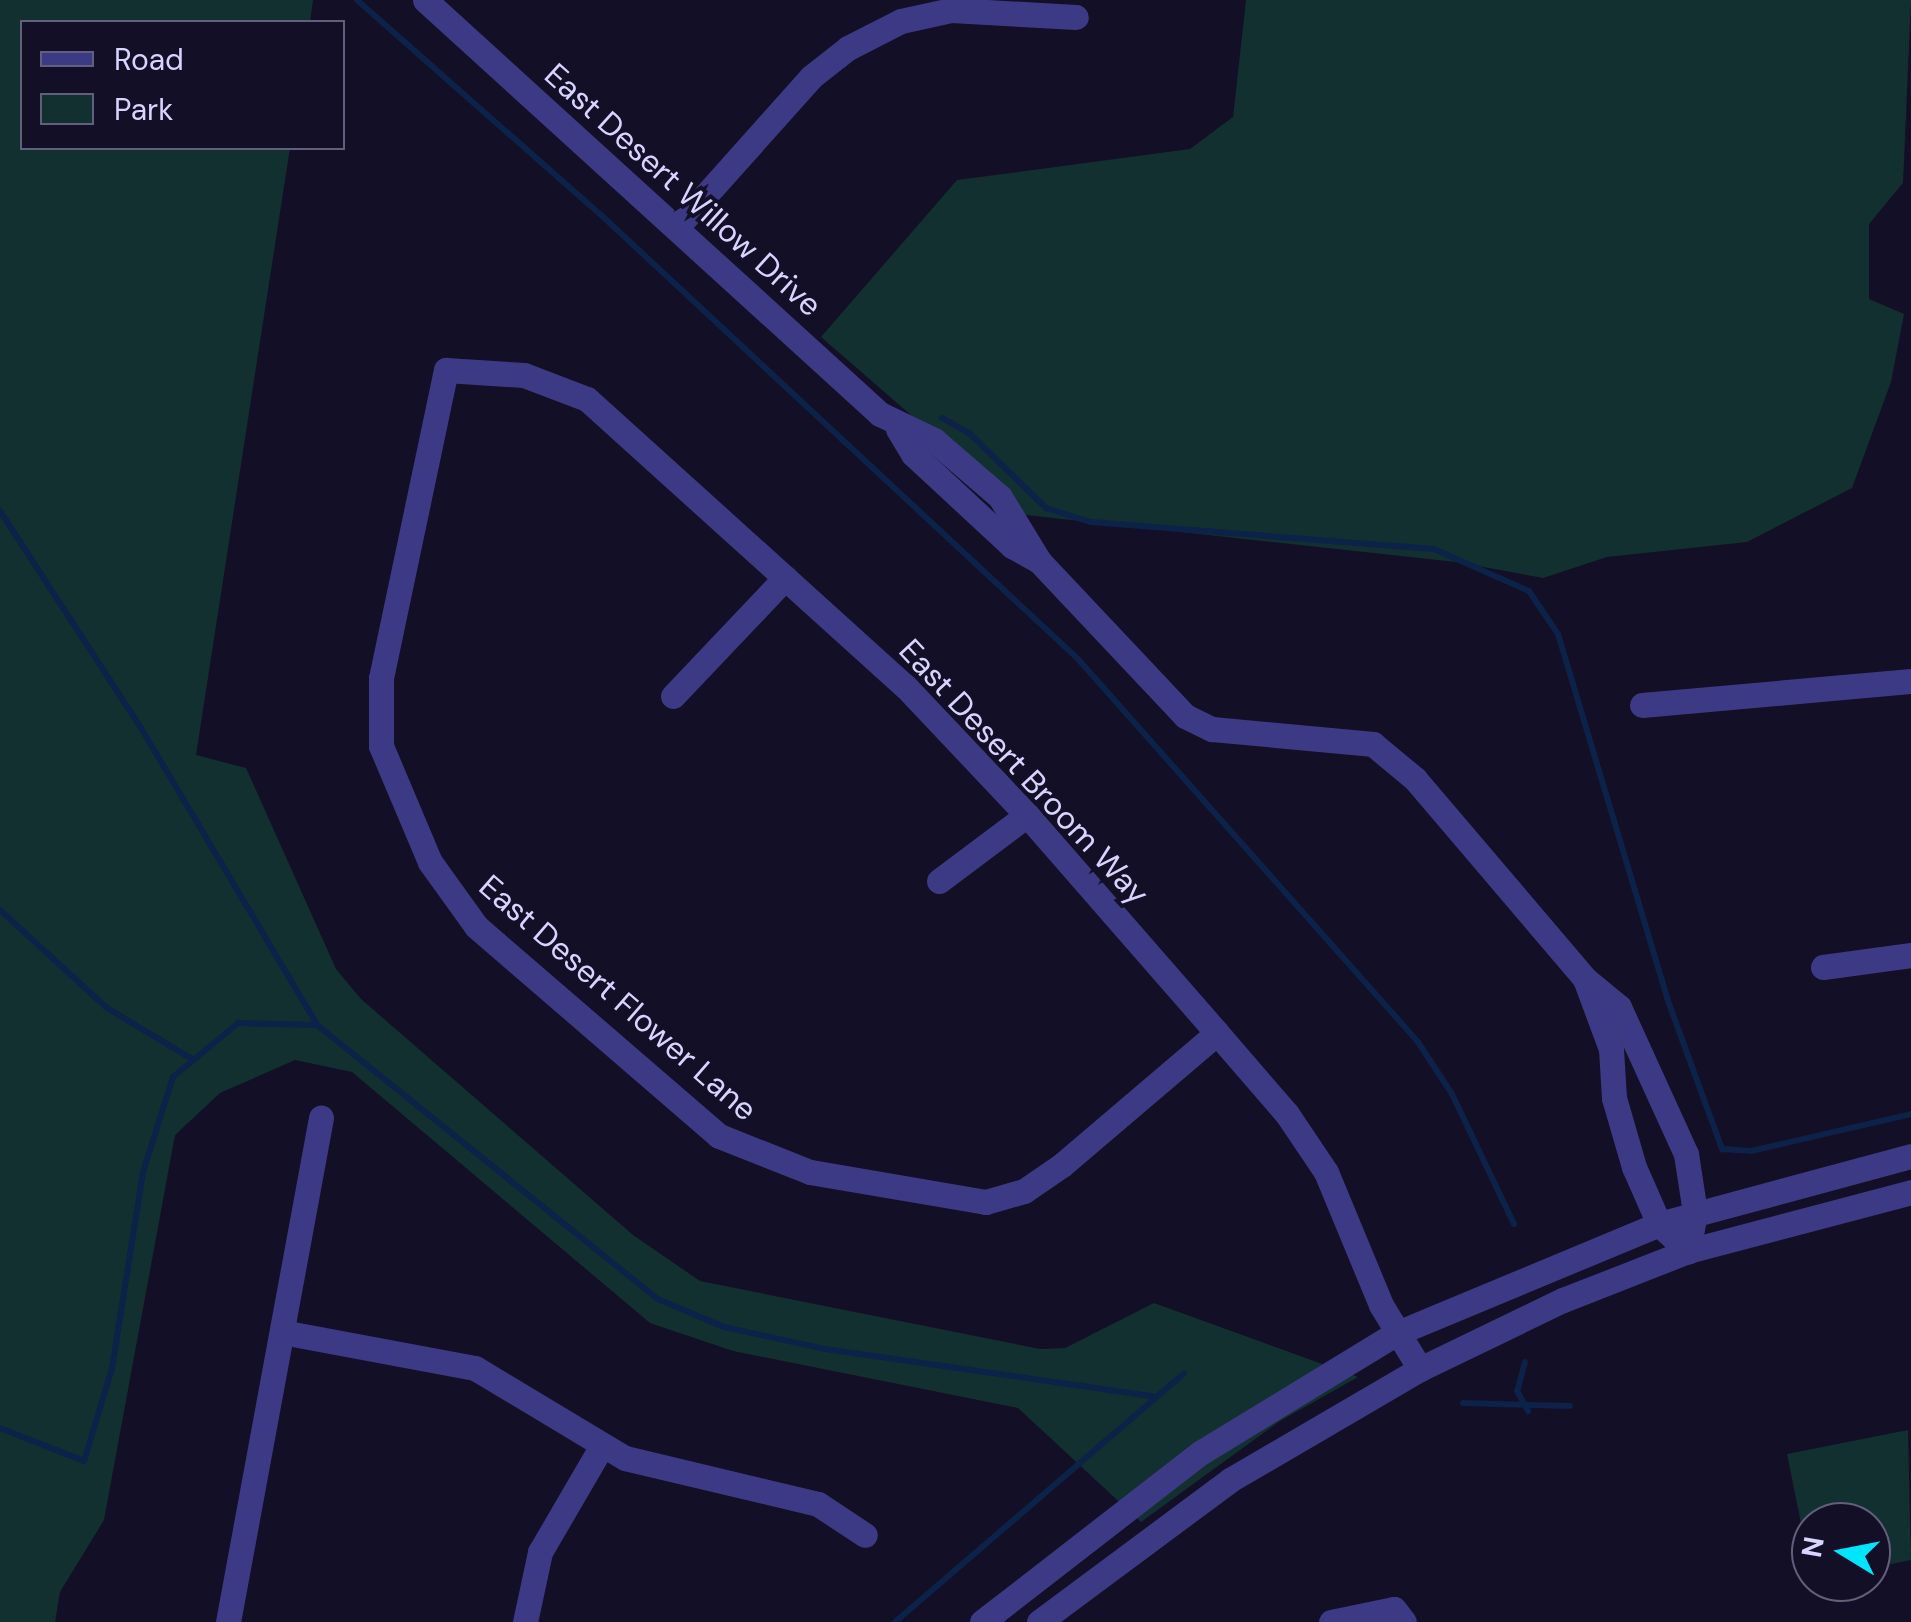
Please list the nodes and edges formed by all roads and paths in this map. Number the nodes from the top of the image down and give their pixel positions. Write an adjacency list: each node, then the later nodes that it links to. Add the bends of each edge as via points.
1 (425, 0): 3 (street, East Desert Willow Drive)
2 (1076, 16): 3 (street, via 951,10 901,21 848,48 810,77)
3 (678, 226): 13 (street, East Desert Willow Drive, via 898,428 913,454 1012,546 1039,561 1185,716 1212,728 1377,735)
4 (446, 370): 5 (street, East Desert Broom Way, via 524,375 587,399); 14 (street, East Desert Flower Lane, via 378,712 381,746 454,901 719,1136 810,1172 986,1202 1024,1190 1062,1165)
5 (784, 578): 7 (street); 9 (street, East Desert Broom Way, via 905,686)
6 (1911, 681): 8 (street)
7 (673, 696)
8 (1642, 705)
9 (1027, 815): 10 (street); 14 (street, East Desert Broom Way)
10 (939, 882)
11 (1911, 955): 12 (street)
12 (1823, 967)
13 (1585, 979): 18 (street, East Desert Willow Drive, via 1620,1007 1638,1041 1686,1154); 19 (street, East Desert Willow Drive, via 1611,1049 1614,1098 1634,1168)
14 (1216, 1033): 22 (street, East Desert Broom Way, via 1326,1172)
15 (321, 1118): 21 (street)
16 (1911, 1156): 18 (street)
17 (1911, 1192): 20 (street)
18 (1694, 1212): 19 (street); 20 (street, East Desert Willow Drive)
19 (1660, 1224): 20 (street, East Desert Willow Drive); 22 (street)
20 (1688, 1252): 23 (street)
21 (282, 1332): 24 (street, via 475,1368); 29 (street)
22 (1395, 1334): 23 (street, East Desert Broom Way); 26 (street, via 1200,1452)
23 (1420, 1369): 28 (street, via 1230,1480)
24 (600, 1448): 25 (street, via 818,1504); 30 (street, via 540,1552)
25 (865, 1535)
26 (1021, 1587): 28 (street); 31 (street)
27 (1399, 1616): 32 (street)
28 (1046, 1620)
29 (228, 1622)
30 (525, 1622)
31 (982, 1622)
32 (1331, 1622)

